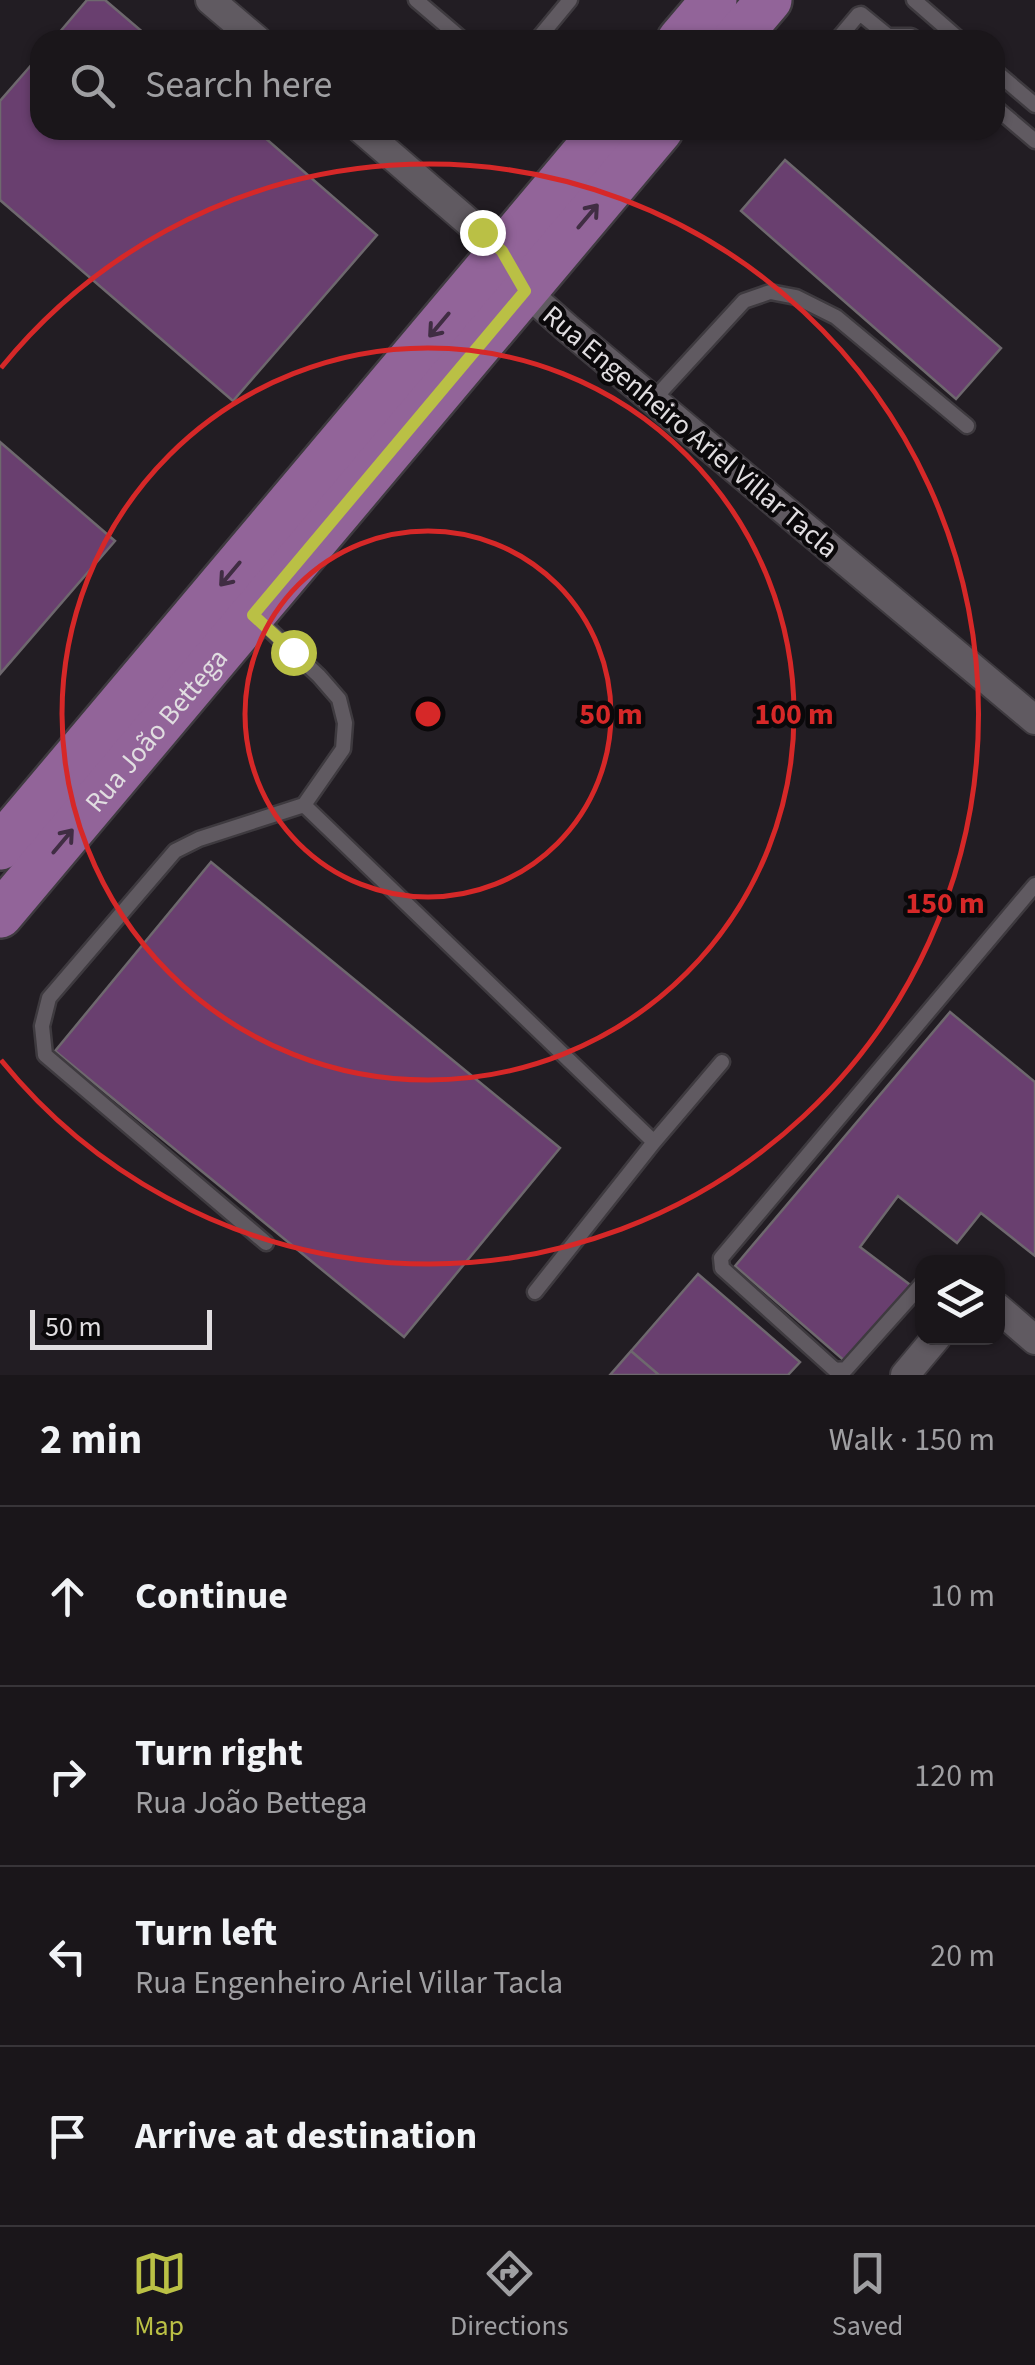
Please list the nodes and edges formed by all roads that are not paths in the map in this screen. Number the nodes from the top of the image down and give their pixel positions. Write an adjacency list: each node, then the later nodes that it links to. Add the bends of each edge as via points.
1 (210, 0): 7 (street)
2 (416, 0): 8 (lane)
3 (570, 0): 9 (lane)
4 (769, 0): 11 (main road)
5 (914, 0): 14 (lane)
6 (711, 1): 10 (main road)
7 (245, 30)
8 (451, 30)
9 (544, 30)
10 (688, 30)
11 (744, 30)
12 (845, 30): 13 (lane, via 861,14)
13 (881, 30)
14 (948, 30)
15 (1005, 80): 16 (lane)
16 (1035, 106)
17 (1005, 116): 21 (lane)
18 (374, 140): 22 (street, Rua Engenheiro Ariel Villar Tacla)
19 (590, 140): 22 (main road, Rua João Bettega)
20 (652, 140): 23 (main road, Rua João Bettega, one-way to 20)
21 (1035, 141)
22 (502, 251): 23 (street, Rua Engenheiro Ariel Villar Tacla); 29 (main road, Rua João Bettega, one-way to 29)
23 (525, 291): 24 (street, Rua Engenheiro Ariel Villar Tacla); 26 (main road, Rua João Bettega)
24 (654, 399): 25 (lane, via 744,301 770,292 836,317); 27 (street, Rua Engenheiro Ariel Villar Tacla)
25 (967, 426)
26 (253, 615): 28 (lane, via 339,698 343,748); 31 (main road, Rua João Bettega, one-way to 26)
27 (1035, 720)
28 (304, 805): 33 (lane); 34 (lane, via 175,852 49,998 42,1026 45,1055)
29 (0, 847)
30 (1035, 885): 36 (lane, via 721,1258 722,1268 835,1370 846,1370)
31 (0, 916)
32 (722, 1062): 33 (lane)
33 (654, 1142): 35 (lane)
34 (266, 1243)
35 (535, 1292)
36 (915, 1292)
37 (1005, 1314): 38 (street)
38 (1035, 1340)
39 (930, 1345): 40 (street)
40 (905, 1375)

